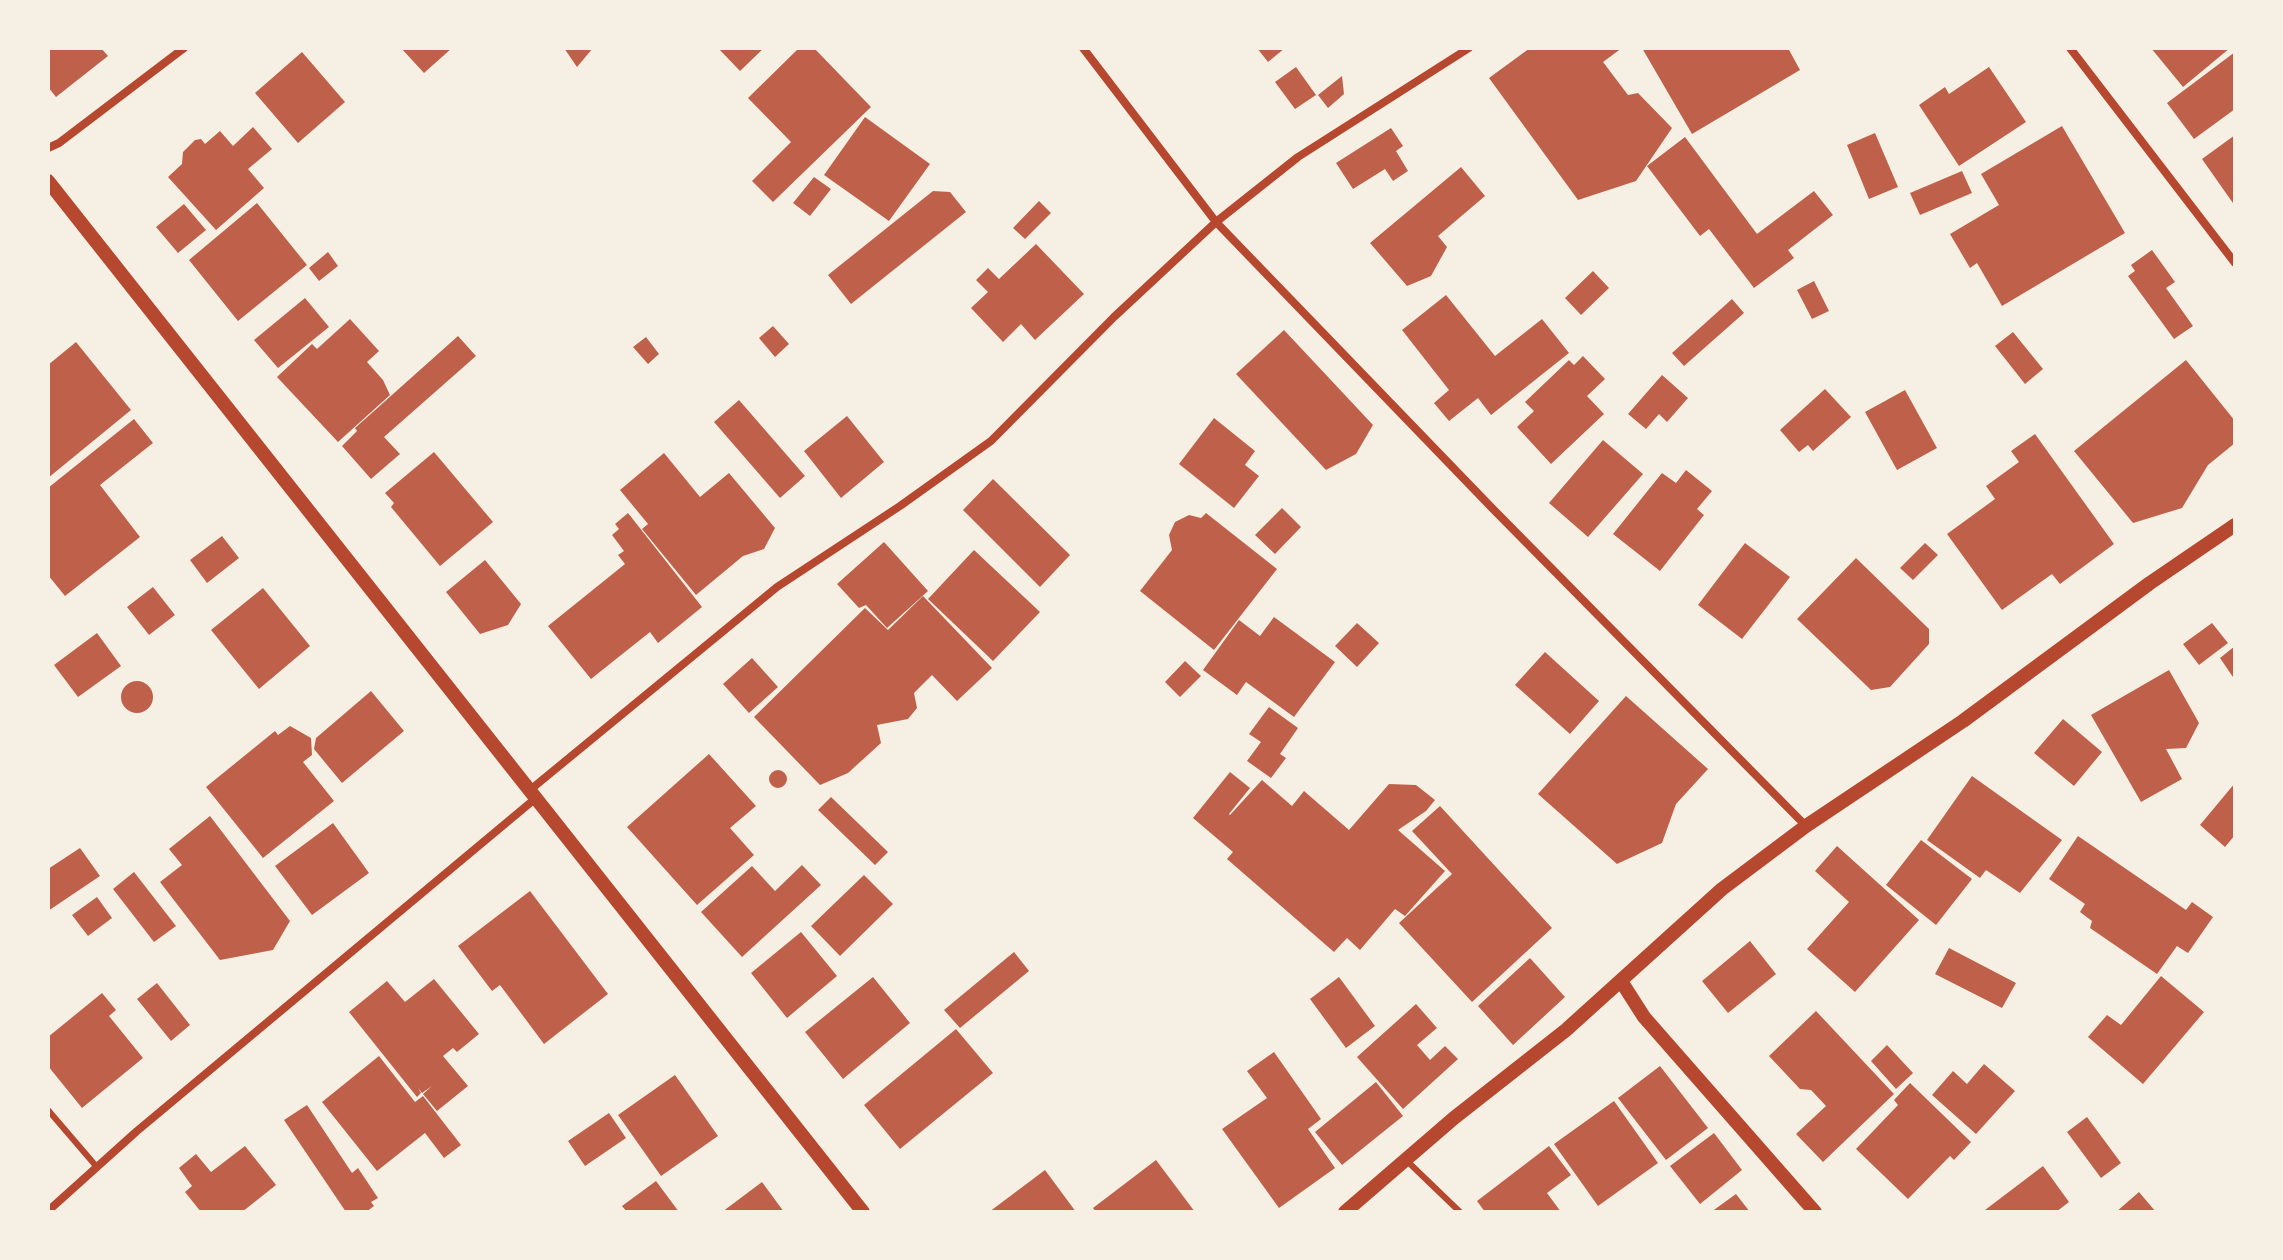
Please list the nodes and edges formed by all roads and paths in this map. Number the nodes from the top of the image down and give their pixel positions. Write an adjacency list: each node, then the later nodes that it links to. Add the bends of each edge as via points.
1 (184, 48): 5 (street)
2 (1083, 48): 7 (street)
3 (1469, 48): 7 (street, via 1298,157)
4 (2070, 48): 8 (street)
5 (48, 148)
6 (48, 181): 10 (street)
7 (1216, 222): 10 (street, via 991,441 777,587); 11 (street)
8 (2235, 263)
9 (2235, 525): 11 (street, via 1963,721)
10 (533, 794): 15 (street); 17 (street)
11 (1806, 826): 12 (street, via 1722,889)
12 (1621, 981): 14 (street); 20 (street, via 1644,1017)
13 (48, 1110): 15 (lane)
14 (1406, 1160): 18 (street); 19 (lane)
15 (96, 1166): 16 (street)
16 (48, 1211)
17 (863, 1212)
18 (1345, 1212)
19 (1460, 1212)
20 (1815, 1212)

